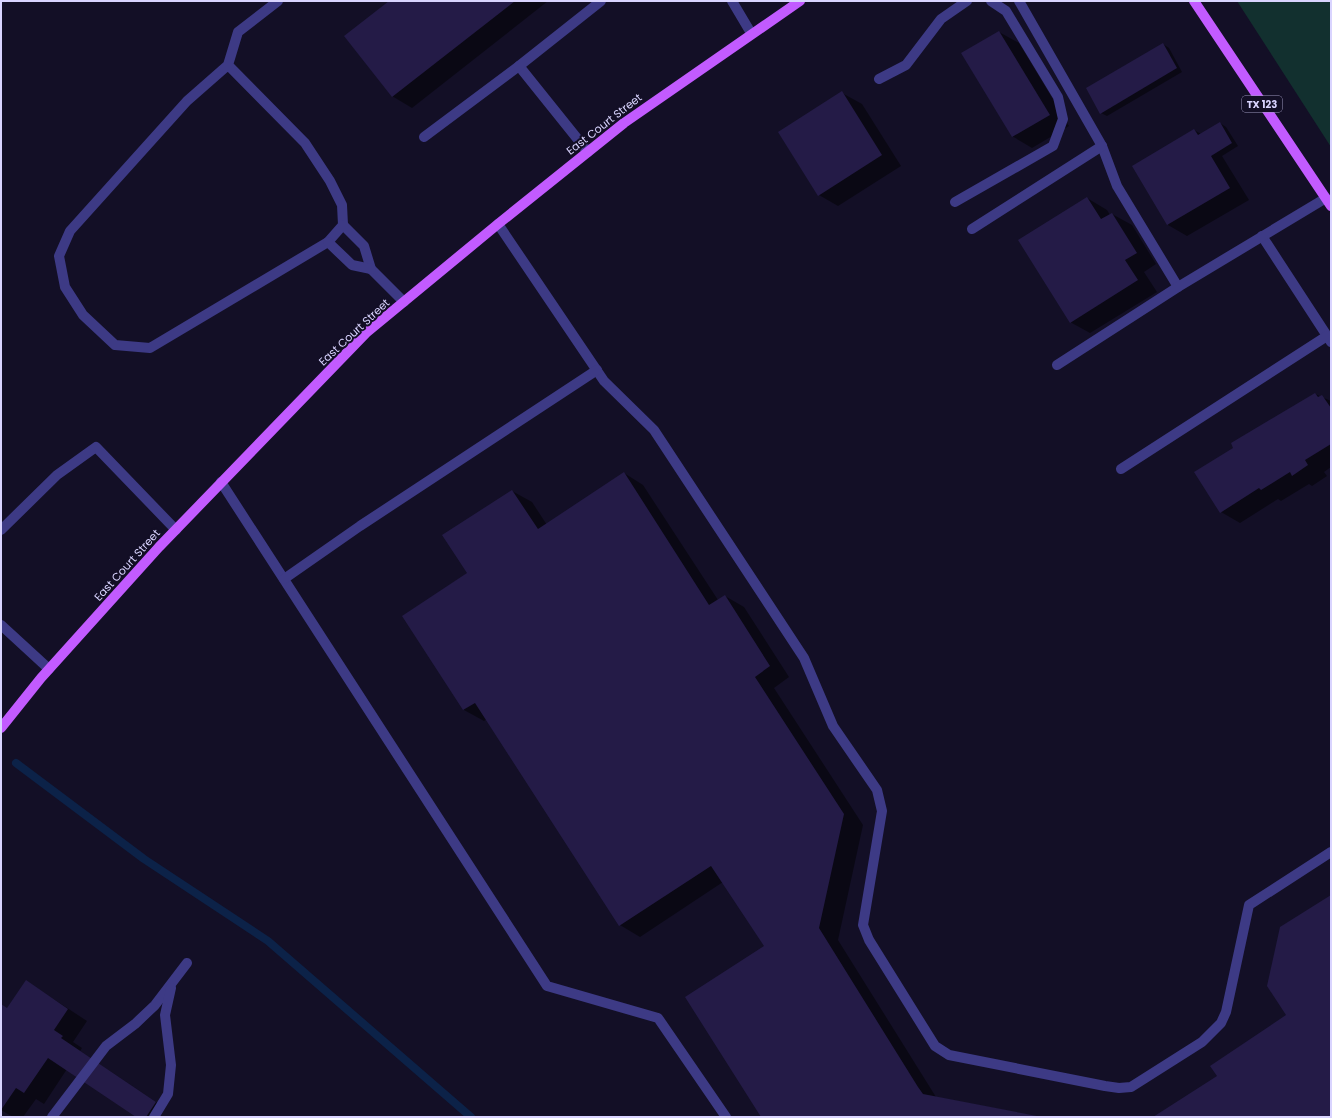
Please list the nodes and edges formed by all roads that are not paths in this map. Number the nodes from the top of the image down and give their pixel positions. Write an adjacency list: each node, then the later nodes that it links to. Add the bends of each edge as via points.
1 (278, 1): 12 (street, via 238,32)
2 (601, 1): 13 (street)
3 (732, 1): 11 (street)
4 (800, 1): 11 (main road, East Court Street)
5 (967, 1): 14 (street, via 942,19 906,65)
6 (991, 1): 18 (street, via 1006,11 1058,96 1063,119 1053,146)
7 (1019, 1): 16 (street)
8 (1194, 1): 10 (main road, TX 123)
9 (1200, 1): 10 (main road)
10 (1204, 16): 19 (main road, TX 123)
11 (751, 33): 17 (main road, East Court Street, via 624,123)
12 (228, 65): 21 (street, via 306,143 342,205); 24 (street, via 186,101 70,231 59,256 65,287 83,315 115,345 150,348)
13 (519, 66): 15 (street); 17 (street)
14 (879, 79)
15 (424, 137)
16 (1102, 146): 22 (street); 26 (street, via 1117,186)
17 (588, 152): 20 (main road, East Court Street)
18 (955, 202)
19 (1328, 202): 23 (street)
20 (498, 224): 27 (main road, East Court Street); 30 (street)
21 (344, 225): 24 (street); 25 (street, via 364,246)
22 (972, 229)
23 (1262, 236): 26 (street); 28 (street)
24 (328, 242): 25 (street, via 352,265)
25 (371, 269): 27 (street)
26 (1178, 287): 29 (street)
27 (404, 302): 32 (main road, East Court Street, via 366,334)
28 (1329, 339): 31 (street)
29 (1057, 365)
30 (597, 370): 35 (street); 39 (street, via 604,381 654,430 804,658 833,726 877,790 882,811 863,915 865,934 936,1046 942,1051 950,1056 1105,1086 1131,1087 1202,1042 1221,1023 1226,1012 1249,905)
31 (1121, 469)
32 (221, 482): 34 (main road, East Court Street); 35 (street)
33 (1, 530): 34 (street, via 57,475 96,447)
34 (176, 530): 37 (main road, East Court Street)
35 (284, 579): 44 (street, via 546,986 658,1018)
36 (1, 625): 37 (street)
37 (49, 669): 38 (main road, East Court Street)
38 (1, 728)
39 (1331, 852)
40 (187, 963): 41 (street)
41 (172, 985): 42 (street, via 135,1024 106,1046); 43 (street, via 164,1015 171,1065 168,1094)
42 (52, 1117)
43 (154, 1117)
44 (726, 1117)

